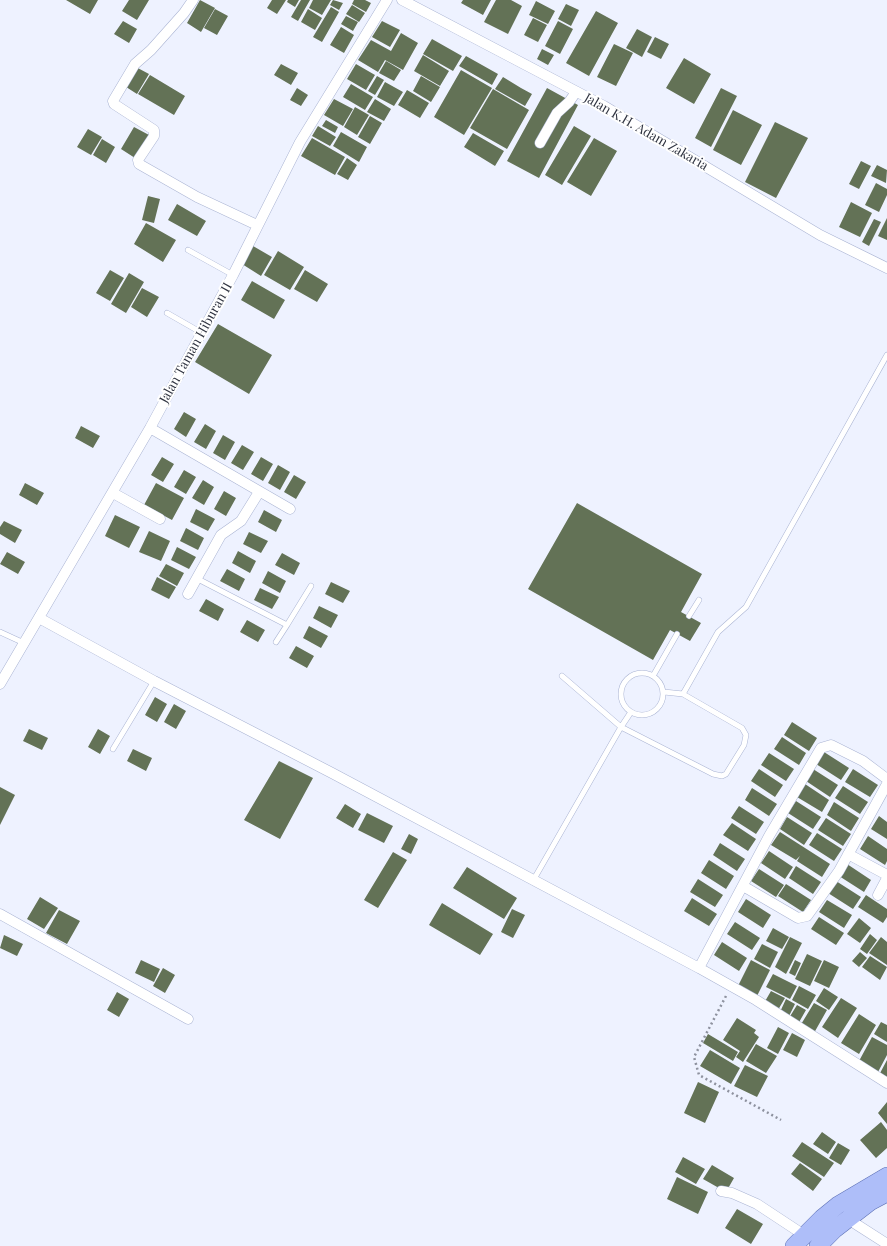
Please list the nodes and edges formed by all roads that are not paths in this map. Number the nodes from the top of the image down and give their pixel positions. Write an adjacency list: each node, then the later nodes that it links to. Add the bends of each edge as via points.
1 (193, 0): 6 (street, via 151,50 129,70 113,101 154,130 154,136 138,160 139,164 197,198)
2 (387, 0): 6 (street, Jalan Taman Hiburan II, via 304,136)
3 (402, 0): 4 (street, Jalan K.H. Adam Zakaria)
4 (576, 92): 5 (street, via 557,113); 8 (street, Jalan K.H. Adam Zakaria, via 644,129 756,198)
5 (540, 143)
6 (257, 225): 9 (street, Jalan Taman Hiburan II)
7 (188, 250): 9 (lane)
8 (887, 268)
9 (233, 275): 11 (street, Jalan Taman Hiburan II)
10 (167, 313): 11 (lane)
11 (202, 333): 13 (street, Jalan Taman Hiburan II)
12 (887, 354): 34 (lane, via 746,607 718,632)
13 (150, 428): 14 (street); 15 (street, Jalan Taman Hiburan II)
14 (259, 492): 16 (street); 18 (street, via 241,520 221,535)
15 (113, 493): 17 (street); 23 (street, Jalan Taman Hiburan II)
16 (290, 509)
17 (160, 518)
18 (196, 578): 20 (street); 24 (lane)
19 (311, 586): 24 (lane)
20 (188, 594)
21 (699, 600): 22 (lane)
22 (688, 616)
23 (39, 618): 28 (street, Jalan Taman Hiburan II); 31 (street)
24 (287, 625): 27 (lane)
25 (0, 632): 28 (lane)
26 (677, 634): 30 (lane)
27 (276, 642)
28 (24, 643): 32 (street, Jalan Taman Hiburan II)
29 (562, 676): 36 (lane)
30 (653, 676): 33 (lane); 35 (lane, via 647,673 634,674 623,683 620,696)
31 (154, 681): 37 (lane); 44 (street)
32 (0, 684)
33 (664, 692): 34 (lane); 35 (lane, via 656,710 644,716)
34 (683, 694): 36 (lane, via 742,728 746,735 744,745 726,774 713,774)
35 (631, 712): 36 (lane)
36 (621, 727): 44 (lane)
37 (113, 749)
38 (887, 778): 45 (street, via 863,761 831,745 823,746 769,836)
39 (887, 784): 40 (street)
40 (884, 796): 41 (street)
41 (848, 854): 42 (street); 45 (street, via 813,910 803,918 791,914)
42 (887, 875)
43 (887, 878): 46 (street)
44 (534, 879): 48 (street)
45 (743, 886): 48 (street)
46 (878, 895)
47 (0, 914): 49 (street)
48 (699, 968): 50 (street, via 756,1000)
49 (188, 1019)
50 (887, 1082)
51 (887, 1176): 55 (main road, via 838,1205)
52 (721, 1191): 55 (street, via 757,1204)
53 (887, 1193): 54 (main road)
54 (848, 1219): 56 (street); 57 (main road)
55 (799, 1241)
56 (887, 1244)
57 (818, 1246)

